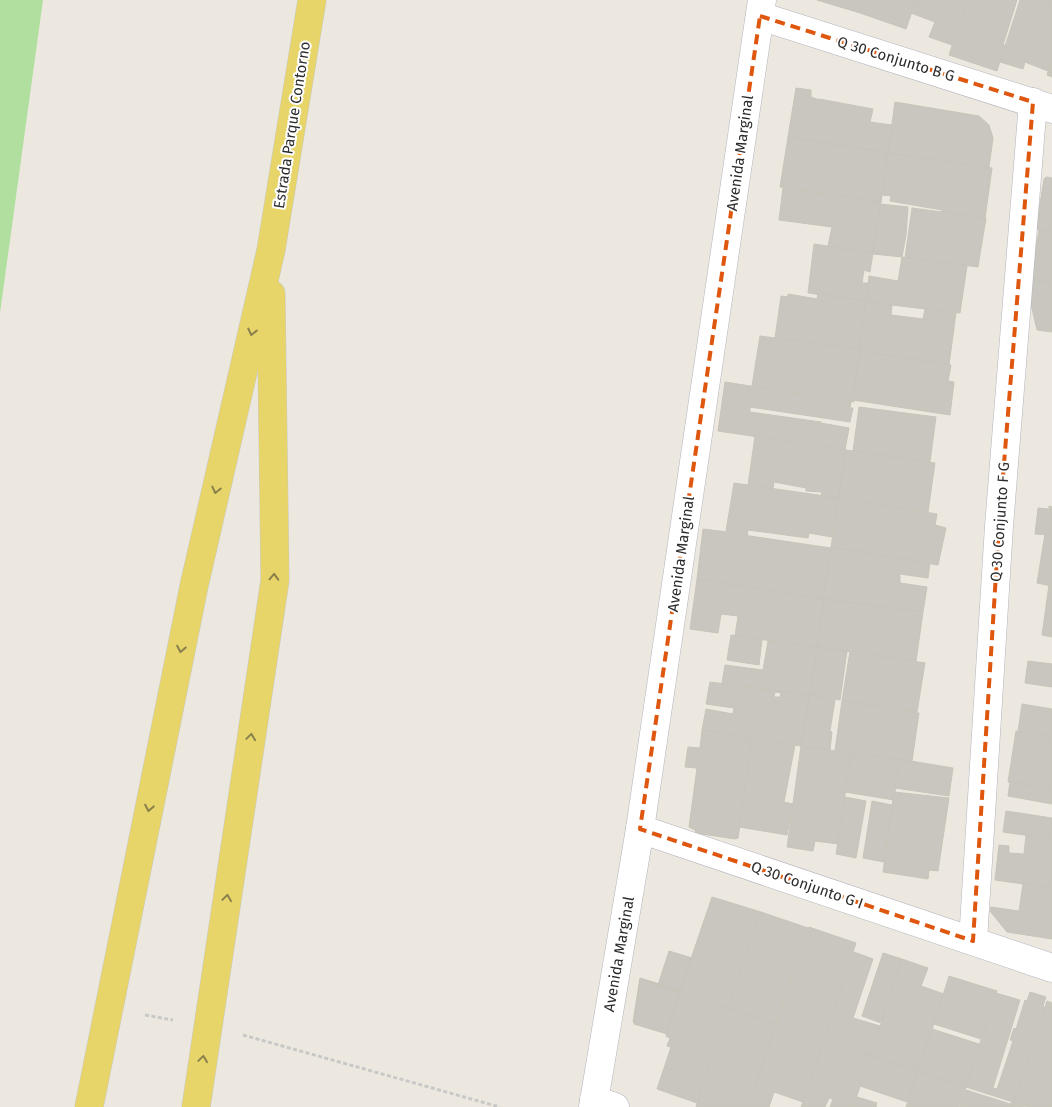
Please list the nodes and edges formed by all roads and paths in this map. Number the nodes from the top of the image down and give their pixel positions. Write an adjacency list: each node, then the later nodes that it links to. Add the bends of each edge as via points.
1 (312, 0): 4 (main road, Estrada Parque Contorno)
2 (761, 8): 3 (street, Q 30 Conjunto B G); 5 (street, Avenida Marginal)
3 (1042, 106): 6 (street, Q 30 Conjunto F G, via 999,526)
4 (271, 250): 8 (main road, one-way to 8, via 194,586); 9 (main road, one-way to 4, via 275,580)
5 (640, 828): 6 (street, Q 30 Conjunto G I); 10 (street, Avenida Marginal)
6 (973, 941): 7 (street, Q 30 Conjunto G I)
7 (1052, 968)
8 (109, 1009): 9 (path); 11 (main road)
9 (208, 1025): 12 (main road, one-way to 9); 13 (path)
10 (601, 1105)
11 (89, 1107)
12 (196, 1107)
13 (500, 1107)

